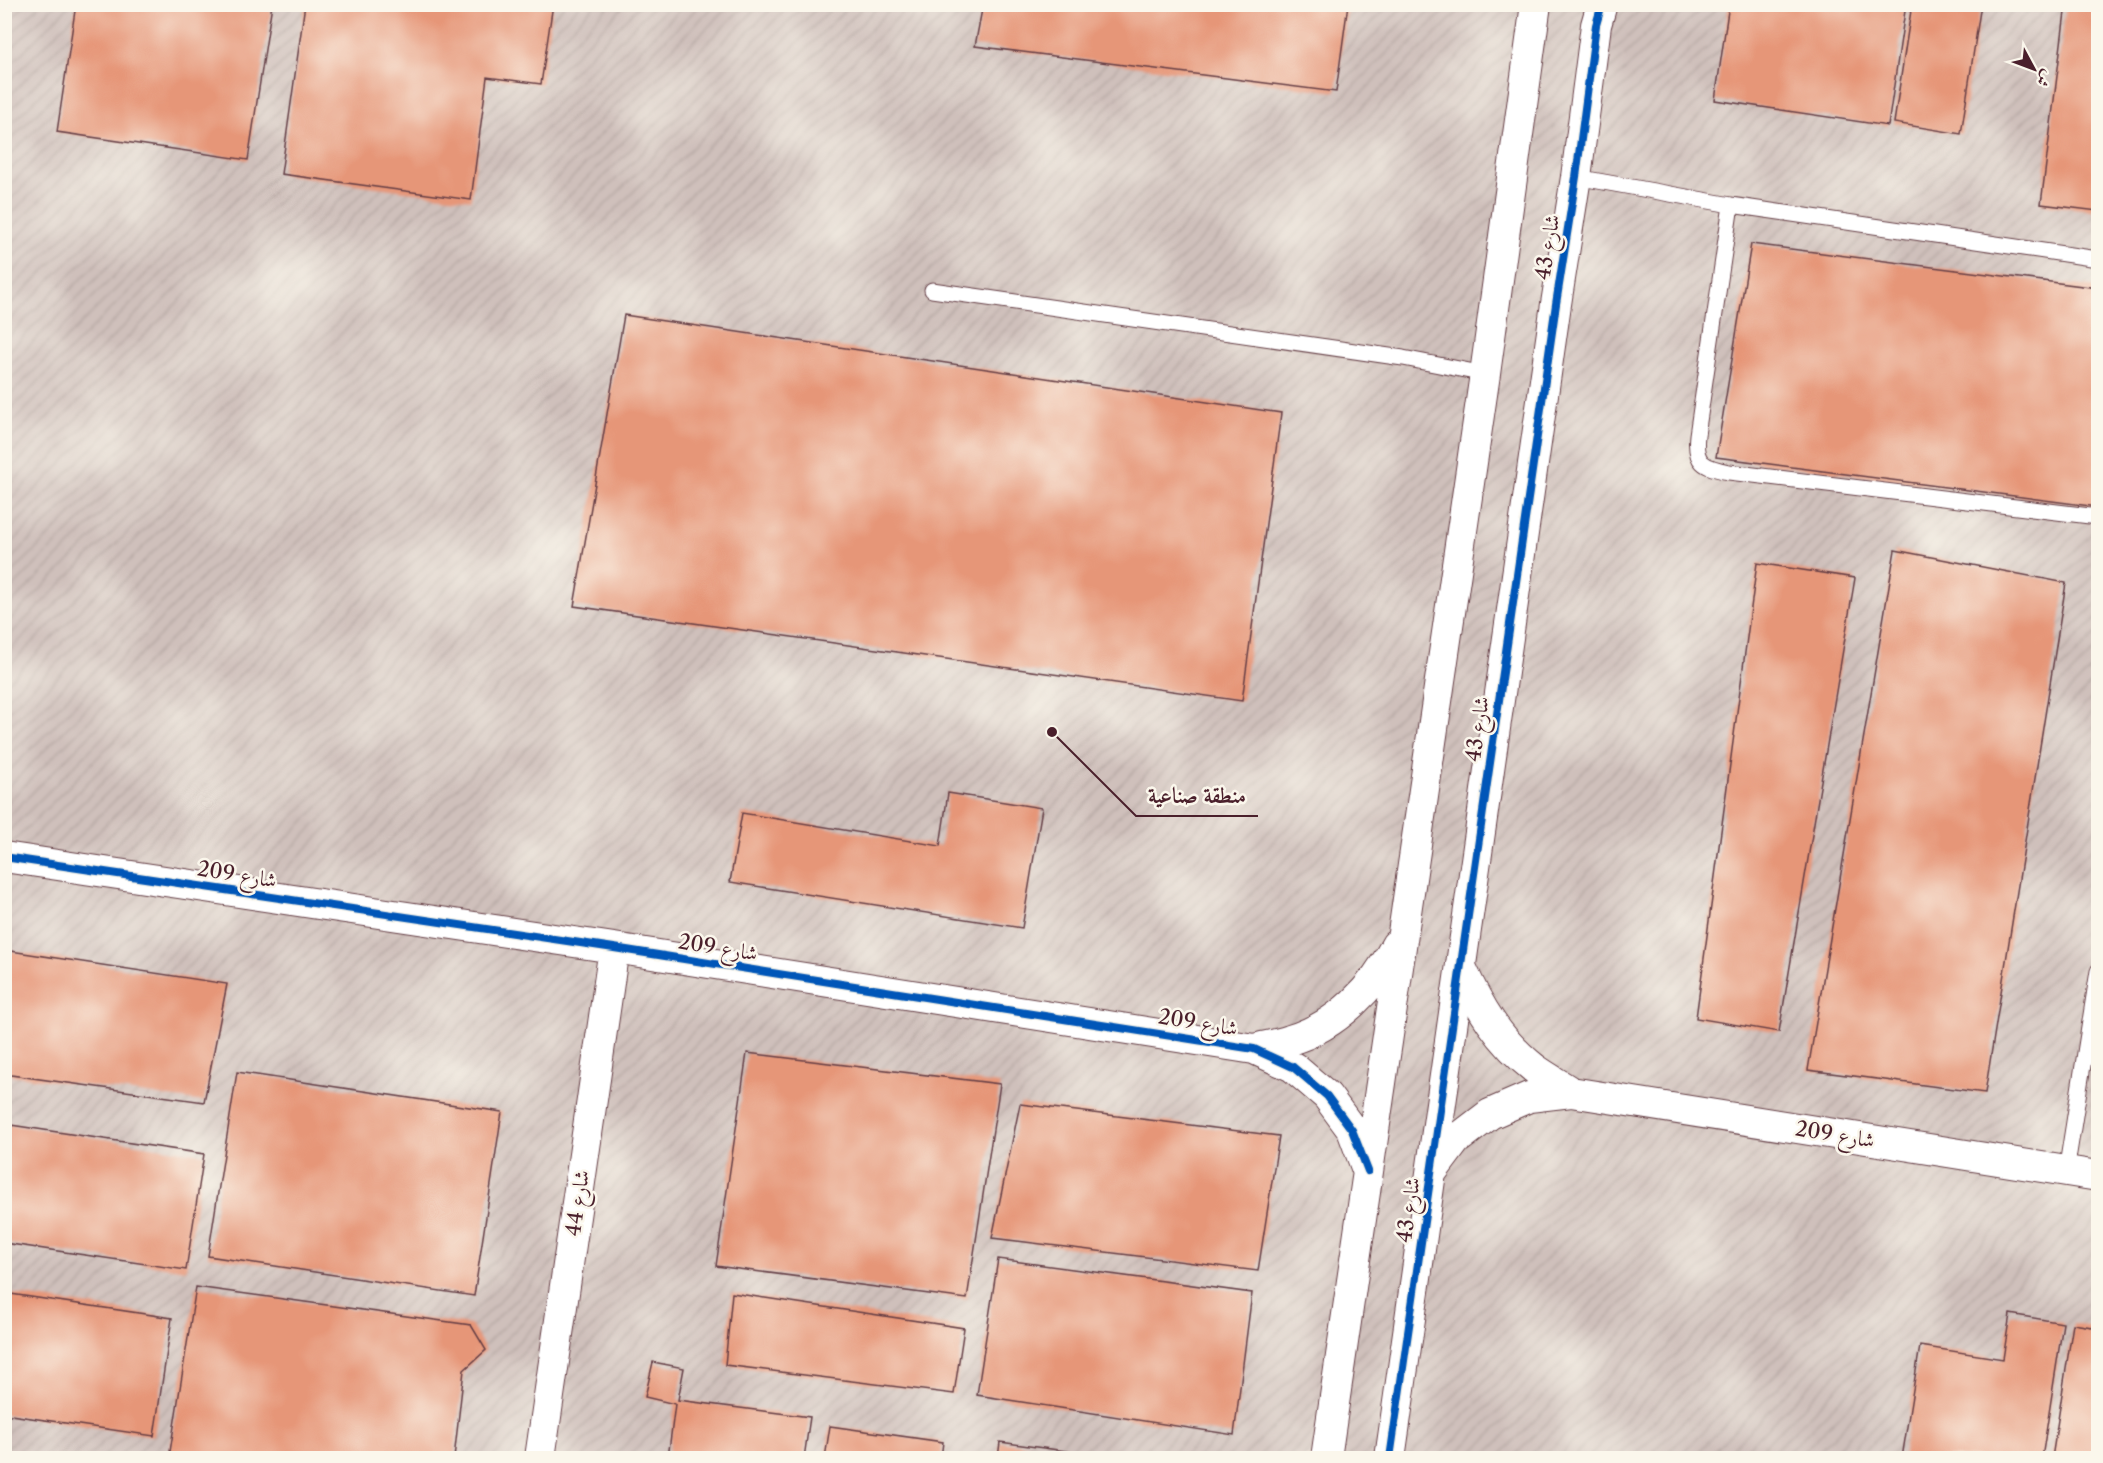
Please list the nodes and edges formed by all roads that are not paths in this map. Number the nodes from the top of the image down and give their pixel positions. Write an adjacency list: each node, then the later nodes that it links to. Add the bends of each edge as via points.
1 (1536, 4): 7 (street, شارع 43)
2 (1602, 4): 3 (street, شارع 43)
3 (1576, 177): 4 (lane); 12 (street, شارع 43)
4 (1731, 205): 5 (lane); 8 (lane, via 1695,451 1701,462 1729,472)
5 (2098, 258)
6 (932, 290): 7 (lane, via 1403,358)
7 (1485, 374): 10 (street, شارع 43)
8 (2098, 517)
9 (4, 857): 11 (street, شارع 209)
10 (1402, 933): 14 (street, شارع 209, via 1384,968 1359,998 1328,1022 1292,1040); 16 (street, شارع 43)
11 (614, 948): 14 (street, شارع 209); 20 (street, شارع 44)
12 (1461, 967): 15 (street, شارع 209, via 1479,1005 1504,1040 1534,1069); 18 (street, شارع 43)
13 (2098, 971): 17 (lane)
14 (1254, 1049): 16 (street, شارع 209, via 1293,1068 1327,1096 1352,1130)
15 (1571, 1092): 17 (street, شارع 209); 18 (street, شارع 209, via 1529,1097 1490,1114 1456,1140)
16 (1368, 1171): 21 (street, شارع 43)
17 (2066, 1172): 19 (street, شارع 209)
18 (1431, 1173): 22 (street, شارع 43)
19 (2098, 1176)
20 (540, 1458)
21 (1326, 1458)
22 (1390, 1458)

